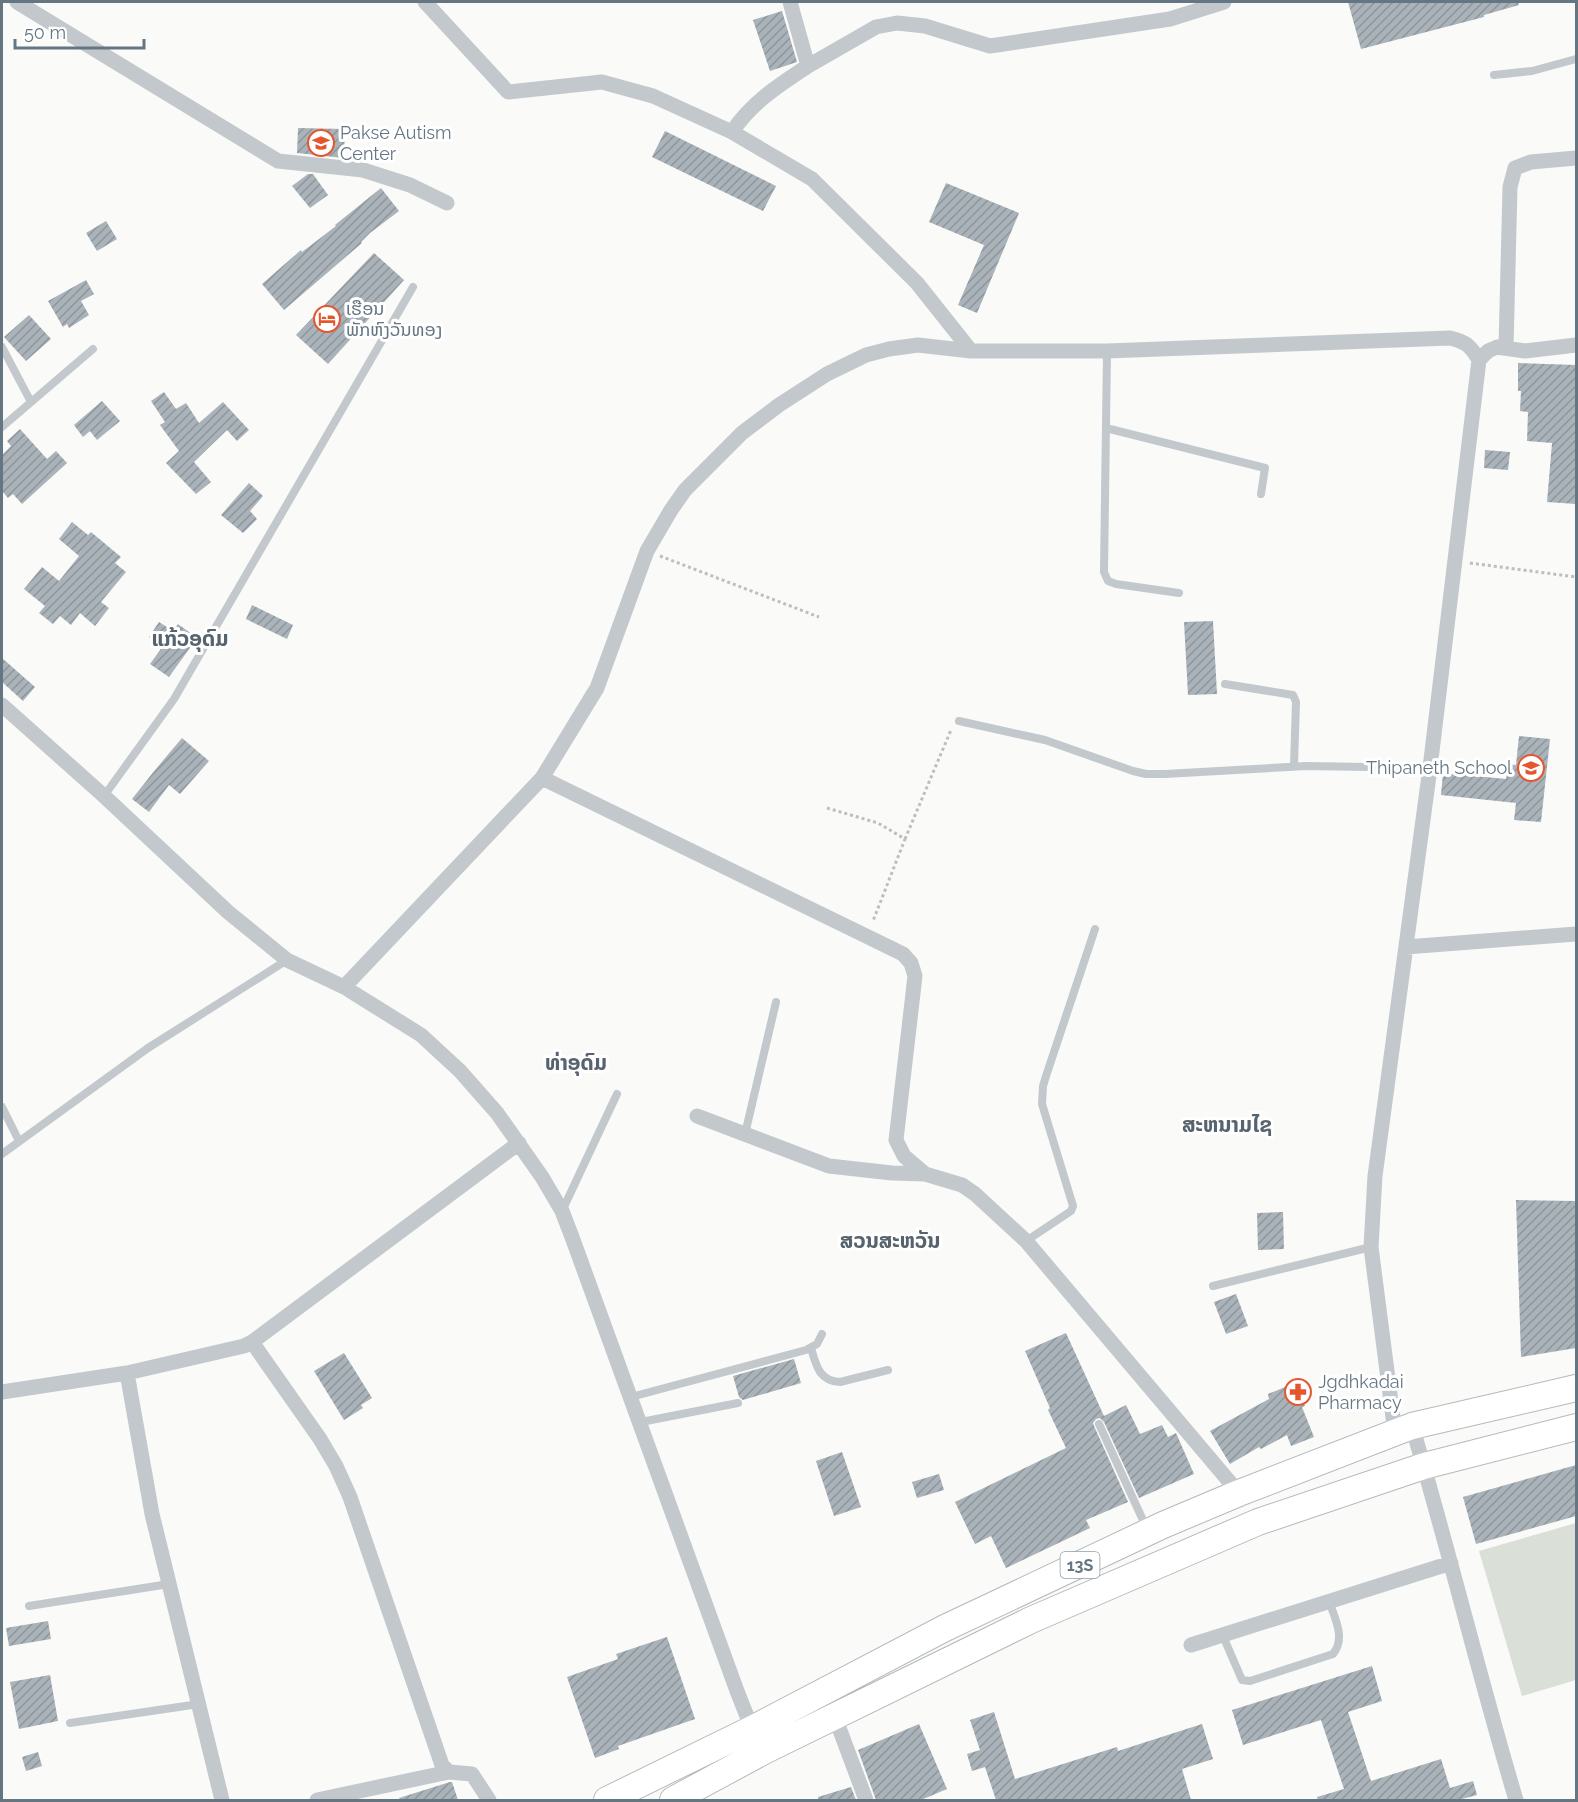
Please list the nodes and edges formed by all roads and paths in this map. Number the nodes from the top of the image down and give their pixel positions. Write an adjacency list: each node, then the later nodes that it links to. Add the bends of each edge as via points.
1 (18, 2): 10 (street, via 278,161 363,170 410,185)
2 (425, 2): 8 (street, via 508,92 602,82 653,96)
3 (790, 2): 6 (street)
4 (1224, 2): 6 (street, via 1170,19 990,46 924,26 886,24)
5 (1576, 59): 7 (lane, via 1532,71)
6 (808, 66): 8 (street, via 772,90 740,119)
7 (1494, 75)
8 (732, 132): 16 (street, via 812,179 917,283)
9 (1576, 158): 14 (street, via 1531,162 1515,168 1510,187)
10 (447, 203)
11 (413, 286): 34 (lane, via 174,699)
12 (1576, 345): 14 (street, via 1525,351)
13 (2, 347): 19 (lane)
14 (1506, 348): 18 (street, via 1488,351)
15 (93, 349): 19 (lane)
16 (971, 351): 17 (street); 23 (street, via 918,345 889,349 866,355 827,374 742,433 702,472 670,510)
17 (1107, 351): 18 (street, via 1450,338 1464,341); 21 (lane)
18 (1479, 360): 24 (street)
19 (31, 402): 20 (lane)
20 (2, 428)
21 (1106, 428): 22 (lane, via 1265,468); 26 (lane, via 1104,572 1108,581 1116,584)
22 (1261, 494)
23 (647, 551): 27 (path); 33 (street, via 597,688)
24 (1454, 561): 25 (path); 32 (street)
25 (1576, 576)
26 (1179, 593)
27 (819, 617)
28 (1225, 684): 31 (lane, via 1293,695)
29 (2, 705): 34 (street)
30 (959, 722): 31 (lane, via 1045,740 1146,774); 36 (path, via 953,724)
31 (1294, 766): 32 (lane)
32 (1430, 768): 40 (street)
33 (542, 778): 39 (street); 42 (street)
34 (104, 796): 41 (street, via 228,912)
35 (827, 808): 36 (path, via 878,824)
36 (905, 839): 39 (path)
37 (1095, 929): 53 (lane, via 1042,1096 1073,1206)
38 (1576, 934): 40 (street)
39 (867, 937): 51 (street, via 903,954 915,976 896,1140 904,1156)
40 (1406, 947): 54 (street, via 1375,1176)
41 (287, 960): 42 (street); 48 (lane, via 148,1048)
42 (344, 987): 49 (street, via 421,1035 460,1071)
43 (776, 1002): 47 (lane)
44 (617, 1094): 52 (lane)
45 (2, 1107): 48 (lane)
46 (697, 1116): 47 (street)
47 (745, 1134): 51 (street, via 829,1166)
48 (19, 1141): 50 (lane)
49 (519, 1143): 52 (street); 57 (street)
50 (2, 1154)
51 (925, 1174): 53 (street, via 962,1185)
52 (562, 1211): 63 (street)
53 (1026, 1241): 70 (street)
54 (1371, 1246): 55 (lane); 68 (street)
55 (1213, 1286)
56 (822, 1334): 58 (lane)
57 (252, 1342): 60 (street); 83 (street, via 336,1466 442,1765)
58 (811, 1348): 59 (lane, via 817,1369 834,1382); 63 (lane)
59 (888, 1370)
60 (127, 1373): 62 (street); 73 (street, via 152,1514)
61 (1576, 1388): 68 (highway, 13S)
62 (2, 1392)
63 (631, 1397): 65 (street)
64 (738, 1403): 65 (lane)
65 (640, 1422): 81 (street)
66 (1098, 1424): 71 (lane)
67 (1576, 1426): 69 (highway, 13S)
68 (1403, 1430): 69 (street); 70 (highway, 13S)
69 (1424, 1466): 72 (street); 79 (highway, 13S, via 1258,1522 1031,1620)
70 (1239, 1493): 71 (highway, 13S)
71 (1149, 1533): 81 (highway, 13S, via 945,1628)
72 (1451, 1563): 74 (street); 90 (street)
73 (169, 1584): 75 (lane); 78 (street)
74 (1329, 1601): 76 (street); 76 (lane, via 1341,1638 1338,1649 1250,1681 1242,1680)
75 (30, 1606)
76 (1222, 1635): 77 (street)
77 (1191, 1646)
78 (199, 1704): 80 (lane); 85 (street)
79 (836, 1717): 82 (highway, 13S); 89 (street)
80 (70, 1723)
81 (752, 1729): 82 (street); 88 (highway, 13S)
82 (766, 1750): 84 (highway, 13S)
83 (449, 1772): 86 (street); 87 (street, via 472,1774)
84 (689, 1797)
85 (222, 1800)
86 (317, 1800)
87 (489, 1800)
88 (607, 1800)
89 (866, 1800)
90 (1516, 1800)

